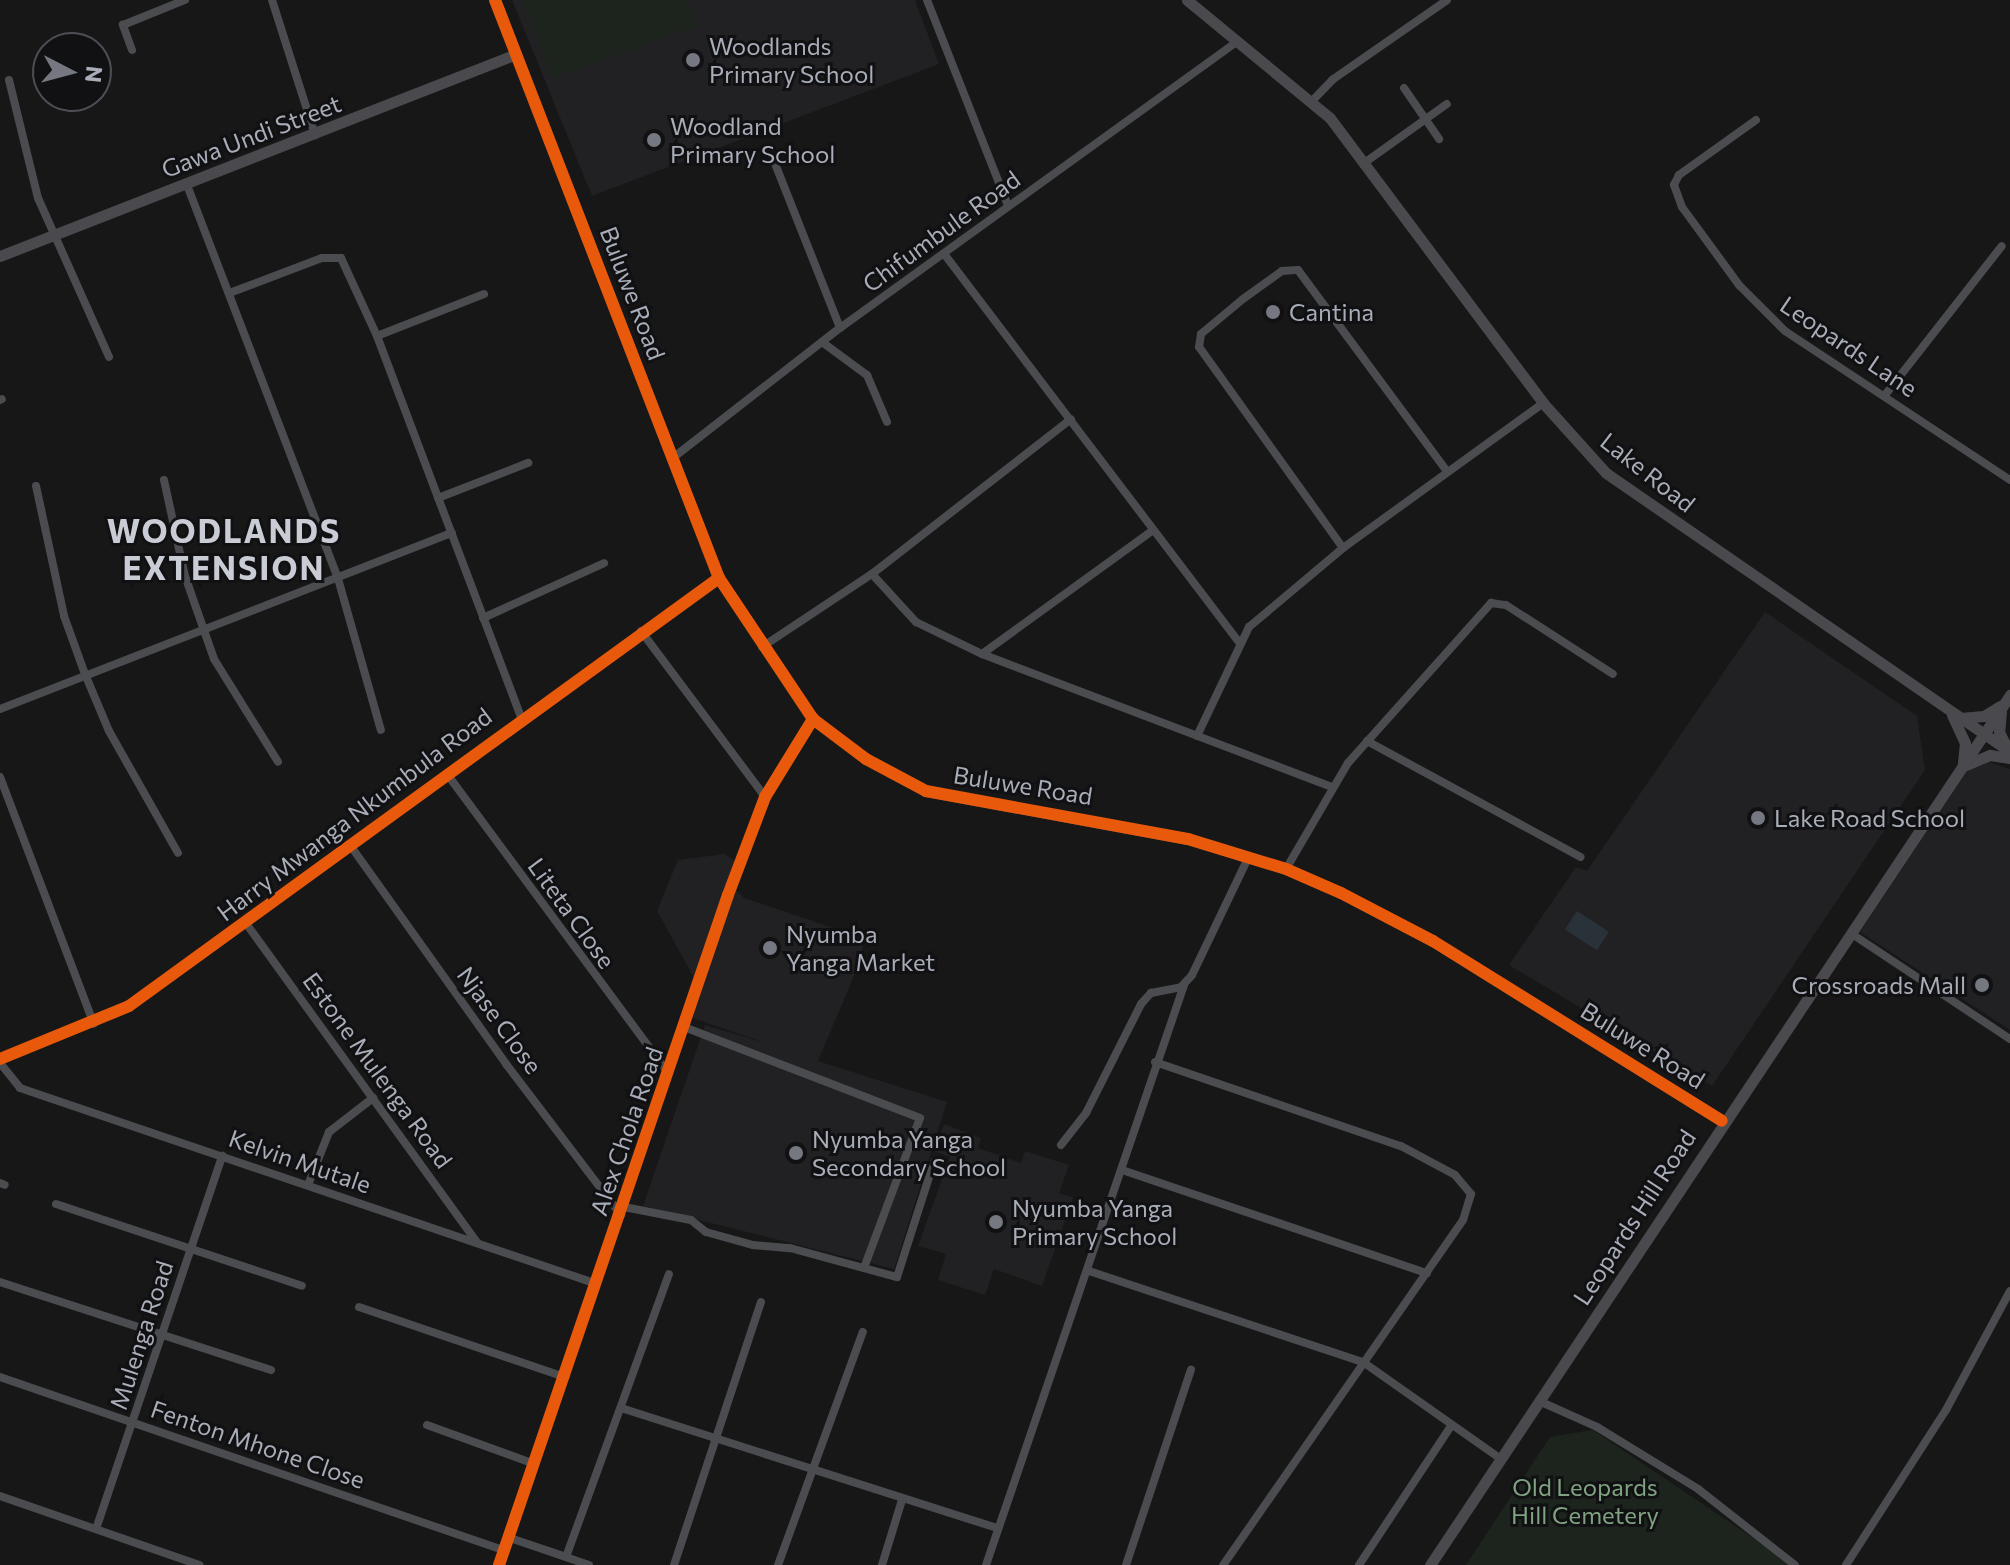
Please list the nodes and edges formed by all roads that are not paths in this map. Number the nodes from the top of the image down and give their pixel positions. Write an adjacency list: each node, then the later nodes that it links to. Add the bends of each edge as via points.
1 (185, 0): 8 (street, via 123,25)
2 (272, 0): 16 (street)
3 (495, 0): 9 (main road, Buluwe Road)
4 (927, 0): 21 (street)
5 (1187, 0): 7 (main road, Lake Road)
6 (1447, 0): 12 (street, via 1332,80)
7 (1235, 43): 12 (main road, Lake Road); 21 (street, Chifumbule Road)
8 (132, 50)
9 (516, 54): 16 (main road, Gawa Undi Street); 36 (main road, Buluwe Road)
10 (9, 80): 22 (street, via 23,121 33,184)
11 (1404, 88): 14 (street)
12 (1313, 100): 19 (main road, Lake Road)
13 (1447, 104): 14 (street)
14 (1426, 119): 17 (street); 19 (street)
15 (1756, 120): 32 (street, Leopards Lane, via 1679,175 1675,195 1762,311)
16 (315, 135): 20 (main road, Gawa Undi Street)
17 (1439, 139)
18 (772, 156): 28 (street)
19 (1367, 161): 33 (main road, Lake Road)
20 (187, 185): 22 (main road, Gawa Undi Street); 26 (street)
21 (1008, 206): 24 (street, Chifumbule Road)
22 (53, 237): 25 (main road, Gawa Undi Street); 31 (street)
23 (2002, 246): 32 (street)
24 (945, 255): 28 (street, Chifumbule Road); 34 (street)
25 (0, 256)
26 (232, 292): 29 (street, via 322,258 339,257); 48 (street)
27 (484, 294): 29 (street)
28 (840, 328): 30 (street, Chifumbule Road)
29 (377, 336): 42 (street)
30 (822, 342): 35 (street, via 867,375); 36 (street, Chifumbule Road)
31 (109, 357)
32 (1885, 395): 40 (street, Leopards Lane)
33 (1543, 403): 38 (street); 60 (main road, Lake Road, via 1593,461 1629,491)
34 (1071, 419): 43 (street); 47 (street)
35 (887, 422)
36 (674, 457): 49 (main road, Buluwe Road)
37 (528, 463): 42 (street)
38 (1446, 470): 45 (street); 45 (street, via 1298,270 1282,271 1243,299 1201,334 1199,347)
39 (164, 480): 51 (street)
40 (2010, 480)
41 (36, 486): 56 (street, via 64,616)
42 (438, 498): 44 (street)
43 (1153, 530): 53 (street); 55 (street)
44 (452, 533): 48 (street); 50 (street)
45 (1343, 548): 53 (street, via 1249,627)
46 (604, 563): 50 (street)
47 (872, 574): 54 (street); 55 (street, via 916,622)
48 (337, 575): 51 (street); 64 (street)
49 (719, 578): 52 (street, Harry Mwanga Nkumbula Road); 54 (main road, Buluwe Road)
50 (483, 618): 61 (street)
51 (202, 628): 56 (street); 69 (street, via 222,676)
52 (641, 631): 61 (street, Harry Mwanga Nkumbula Road); 74 (street)
53 (1239, 643): 66 (street)
54 (762, 647): 63 (main road, Buluwe Road)
55 (982, 654): 66 (street)
56 (85, 674): 59 (street); 76 (street, via 109,731)
57 (1613, 674): 67 (street, via 1506,605 1491,603)
58 (2007, 699): 62 (main road, via 1984,716); 65 (main road, Leopards Hill Road); 68 (main road, via 1998,722)
59 (0, 709)
60 (1948, 710): 62 (main road, Lake Road); 70 (main road, via 1965,743)
61 (521, 717): 71 (street, Harry Mwanga Nkumbula Road)
62 (1960, 718): 65 (main road, Lake Road)
63 (813, 719): 74 (street, Alex Chola Road); 78 (main road, Buluwe Road, via 866,759 926,791 984,805 1101,820 1188,839)
64 (381, 730)
65 (1983, 734): 68 (main road, Lake Road); 70 (main road, Leopards Hill Road)
66 (1197, 736): 73 (street)
67 (1367, 741): 73 (street); 77 (street)
68 (2010, 754): 70 (main road, via 1990,755)
69 (278, 762)
70 (1962, 767): 81 (main road, Leopards Hill Road)
71 (447, 774): 75 (street, Harry Mwanga Nkumbula Road); 88 (street, Liteta Close)
72 (0, 777): 83 (street)
73 (1333, 787): 79 (street)
74 (765, 797): 84 (street, Alex Chola Road)
75 (350, 845): 80 (street, Harry Mwanga Nkumbula Road); 97 (street, Njase Close, via 506,1064)
76 (178, 853)
77 (1581, 857)
78 (1247, 860): 79 (main road, Buluwe Road); 82 (street, via 1210,945)
79 (1286, 869): 90 (main road, Buluwe Road, via 1433,941)
80 (245, 922): 83 (street, Harry Mwanga Nkumbula Road, via 129,1006); 89 (street, Estone Mulenga Road)
81 (1852, 934): 85 (street); 90 (main road, Leopards Hill Road)
82 (1184, 985): 87 (street); 91 (street, via 1157,990 1141,1004 1086,1113)
83 (94, 1024): 86 (street, Harry Mwanga Nkumbula Road)
84 (684, 1027): 88 (street, Alex Chola Road); 100 (street, via 920,1118)
85 (2010, 1039)
86 (0, 1061): 92 (street, Kelvin Mutale, via 20,1088)
87 (1155, 1062): 94 (street); 102 (street, via 1401,1146 1455,1175 1471,1194 1469,1207)
88 (668, 1073): 97 (street, Alex Chola Road)
89 (373, 1098): 95 (street, via 329,1132); 98 (street, Estone Mulenga Road)
90 (1722, 1121): 117 (main road, Leopards Hill Road)
91 (1061, 1145)
92 (222, 1156): 95 (street, Kelvin Mutale); 99 (street, Mulenga Road)
93 (934, 1162): 100 (street, via 897,1277)
94 (1122, 1170): 101 (street); 102 (street)
95 (308, 1185): 98 (street, Kelvin Mutale)
96 (56, 1204): 99 (street)
97 (623, 1211): 100 (street, via 691,1220 706,1232); 105 (street, Alex Chola Road)
98 (477, 1242): 105 (street, Kelvin Mutale)
99 (191, 1247): 106 (street); 111 (street, Mulenga Road)
100 (864, 1268)
101 (1089, 1271): 112 (street); 129 (street)
102 (1427, 1273): 112 (street)
103 (669, 1274): 118 (street)
104 (0, 1282): 111 (street)
105 (597, 1284): 116 (street, Alex Chola Road)
106 (302, 1286)
107 (2010, 1291): 145 (street, via 1939,1421)
108 (761, 1302): 122 (street)
109 (359, 1307): 116 (street)
110 (863, 1332): 125 (street)
111 (160, 1336): 113 (street); 119 (street, Mulenga Road)
112 (1363, 1362): 121 (street); 141 (street)
113 (271, 1370)
114 (1191, 1370): 140 (street)
115 (0, 1377): 119 (street, Fenton Mhone Close)
116 (565, 1377): 124 (street, Alex Chola Road)
117 (1539, 1401): 123 (main road, Leopards Hill Road); 144 (street, via 1597,1427 1698,1489)
118 (621, 1408): 122 (street); 132 (street)
119 (134, 1422): 128 (street, Mulenga Road); 131 (street, Fenton Mhone Close)
120 (427, 1425): 124 (street)
121 (1451, 1426): 123 (street); 142 (street)
122 (715, 1438): 125 (street); 136 (street)
123 (1501, 1459): 143 (main road, Leopards Hill Road)
124 (535, 1464): 130 (street, Alex Chola Road)
125 (811, 1471): 127 (street); 137 (street)
126 (0, 1496): 128 (street)
127 (902, 1500): 129 (street); 138 (street)
128 (97, 1526): 133 (street)
129 (996, 1528): 139 (street)
130 (507, 1537): 131 (street, Alex Chola Road); 132 (street)
131 (503, 1550): 134 (street, Alex Chola Road)
132 (566, 1557): 135 (street)
133 (198, 1565)
134 (499, 1565)
135 (589, 1565)
136 (674, 1565)
137 (778, 1565)
138 (882, 1565)
139 (986, 1565)
140 (1126, 1565)
141 (1223, 1565)
142 (1359, 1565)
143 (1430, 1565)
144 (1795, 1565)
145 (1846, 1565)

